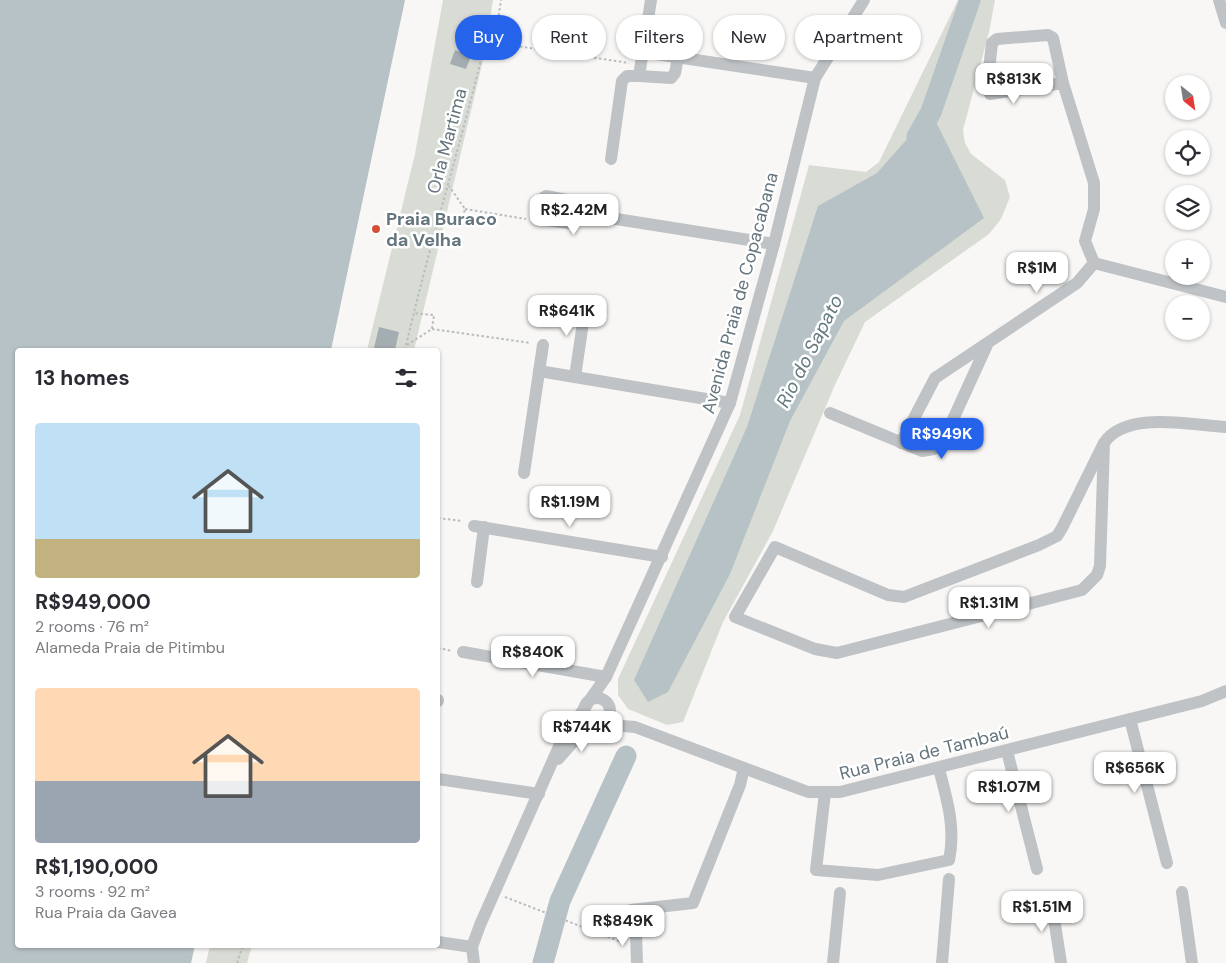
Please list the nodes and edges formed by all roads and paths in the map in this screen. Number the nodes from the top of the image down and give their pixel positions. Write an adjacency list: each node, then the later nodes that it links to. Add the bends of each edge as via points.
1 (501, 0): 5 (path, Orla Martima)
2 (651, 0): 12 (street)
3 (864, 0): 13 (street, Avenida Praia de Copacabana)
4 (1219, 0): 6 (street)
5 (499, 15)
6 (1226, 23)
7 (522, 47): 12 (path)
8 (480, 60): 16 (path, Orla Martima)
9 (662, 60): 12 (street)
10 (677, 60): 12 (street, via 671,78)
11 (698, 60): 13 (street)
12 (641, 64): 15 (street, via 622,81)
13 (815, 78): 21 (street, Avenida Praia de Copacabana)
14 (1063, 83): 14 (street, via 1051,36 997,39 992,43 987,87 990,94); 22 (street, via 1094,183 1094,209 1085,241)
15 (611, 159)
16 (448, 186): 17 (path); 19 (path, Orla Martima)
17 (465, 209): 19 (path, via 462,220); 20 (path)
18 (572, 212): 20 (street, via 568,224); 20 (street, via 571,200 544,196 540,200); 21 (street)
19 (439, 216): 25 (path, Orla Martima)
20 (538, 219)
21 (774, 244): 32 (street, Avenida Praia de Copacabana)
22 (1094, 262): 23 (street); 27 (street, via 1077,283)
23 (1226, 297)
24 (586, 302): 31 (street)
25 (414, 313): 26 (path, via 434,316); 29 (path, Orla Martima)
26 (432, 329): 28 (path); 29 (path)
27 (987, 344): 35 (street, via 932,382); 35 (street, via 940,445 922,451)
28 (543, 345): 30 (street)
29 (406, 346)
30 (539, 371): 31 (street); 37 (street)
31 (575, 377): 32 (street)
32 (730, 403): 40 (street, Avenida Praia de Copacabana)
33 (830, 413): 35 (street)
34 (1226, 426): 36 (street, via 1141,422 1118,429)
35 (901, 443)
36 (1104, 443): 36 (street, via 1062,528 1048,541 904,597 888,595 775,547 735,617 815,649 837,653 1082,590 1097,575 1100,566)
37 (524, 472)
38 (440, 518): 39 (path)
39 (479, 526): 40 (street); 41 (street)
40 (662, 557): 43 (street, Avenida Praia de Copacabana)
41 (477, 582)
42 (463, 652): 43 (street)
43 (606, 676): 45 (street, Avenida Praia de Copacabana); 46 (street, Avenida Praia de Copacabana)
44 (1226, 690): 47 (street, Rua Praia de Tambaú, via 1202,701)
45 (586, 705): 46 (street, via 598,699); 48 (street, via 586,718); 51 (street, Avenida Praia de Copacabana, via 564,737)
46 (608, 706): 48 (street, via 610,713 607,719); 49 (street, Rua Praia de Tambaú)
47 (1130, 719): 50 (street, Rua Praia de Tambaú); 57 (street)
48 (597, 724): 49 (street, Rua Praia de Tambaú); 51 (street, Avenida Praia de Copacabana, via 574,741)
49 (635, 727): 52 (street, Rua Praia de Tambaú)
50 (1007, 751): 53 (street, Rua Praia de Tambaú); 58 (street)
51 (552, 767): 56 (street, Avenida Praia de Copacabana)
52 (744, 768): 55 (street, Rua Praia de Tambaú, via 808,792); 64 (street, via 693,903)
53 (939, 768): 55 (street, Rua Praia de Tambaú, via 857,789); 55 (street, via 953,827 949,860 878,875 816,870)
54 (440, 779): 56 (street)
55 (824, 793)
56 (539, 794): 60 (street, Avenida Praia de Copacabana)
57 (1167, 863)
58 (1037, 869)
59 (949, 879): 74 (street)
60 (494, 892): 67 (street, Avenida Praia de Copacabana); 68 (path)
61 (1182, 892): 76 (street)
62 (840, 893): 73 (street)
63 (1051, 899): 75 (street)
64 (631, 910)
65 (636, 931): 68 (street)
66 (440, 942): 67 (street)
67 (472, 947): 71 (street, Avenida Praia de Copacabana)
68 (636, 947): 72 (street)
69 (242, 948): 70 (path)
70 (237, 963)
71 (474, 963)
72 (637, 963)
73 (834, 963)
74 (942, 963)
75 (1061, 963)
76 (1192, 963)

